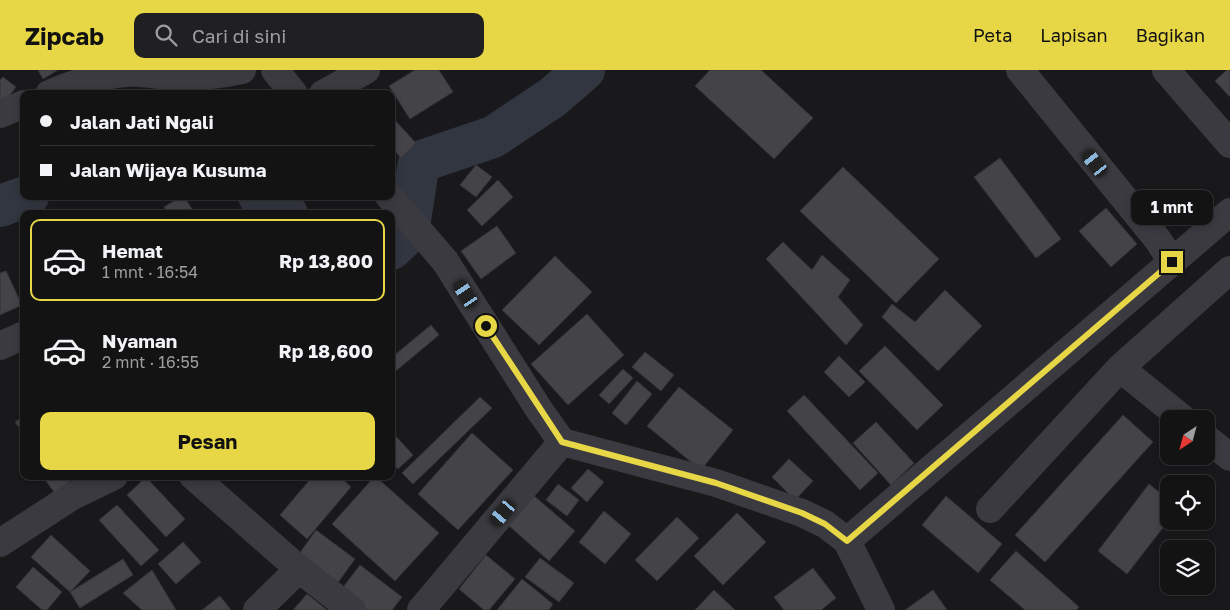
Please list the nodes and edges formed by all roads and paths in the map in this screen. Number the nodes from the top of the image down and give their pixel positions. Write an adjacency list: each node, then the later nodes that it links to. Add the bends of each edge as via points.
1 (242, 70): 6 (street, via 219,75 128,73 76,82)
2 (275, 70): 7 (street)
3 (366, 70): 8 (street)
4 (1020, 70): 12 (street, via 1158,240)
5 (1166, 70): 9 (street)
6 (58, 90)
7 (291, 90)
8 (330, 90)
9 (1230, 144)
10 (392, 200): 18 (street, via 445,261)
11 (1230, 212): 12 (street)
12 (1172, 262): 24 (street)
13 (1230, 270): 16 (street)
14 (20, 337): 15 (street)
15 (0, 346)
16 (1120, 368): 17 (street); 23 (street)
17 (1172, 410)
18 (562, 442): 24 (street, via 716,483 802,513 825,524); 27 (street)
19 (1215, 445): 20 (street)
20 (1230, 457)
21 (106, 480): 25 (street, via 71,497)
22 (198, 480): 26 (street)
23 (990, 509)
24 (847, 541): 30 (street)
25 (0, 543)
26 (299, 569): 28 (street); 29 (street)
27 (433, 606)
28 (257, 610)
29 (352, 610)
30 (881, 610)

